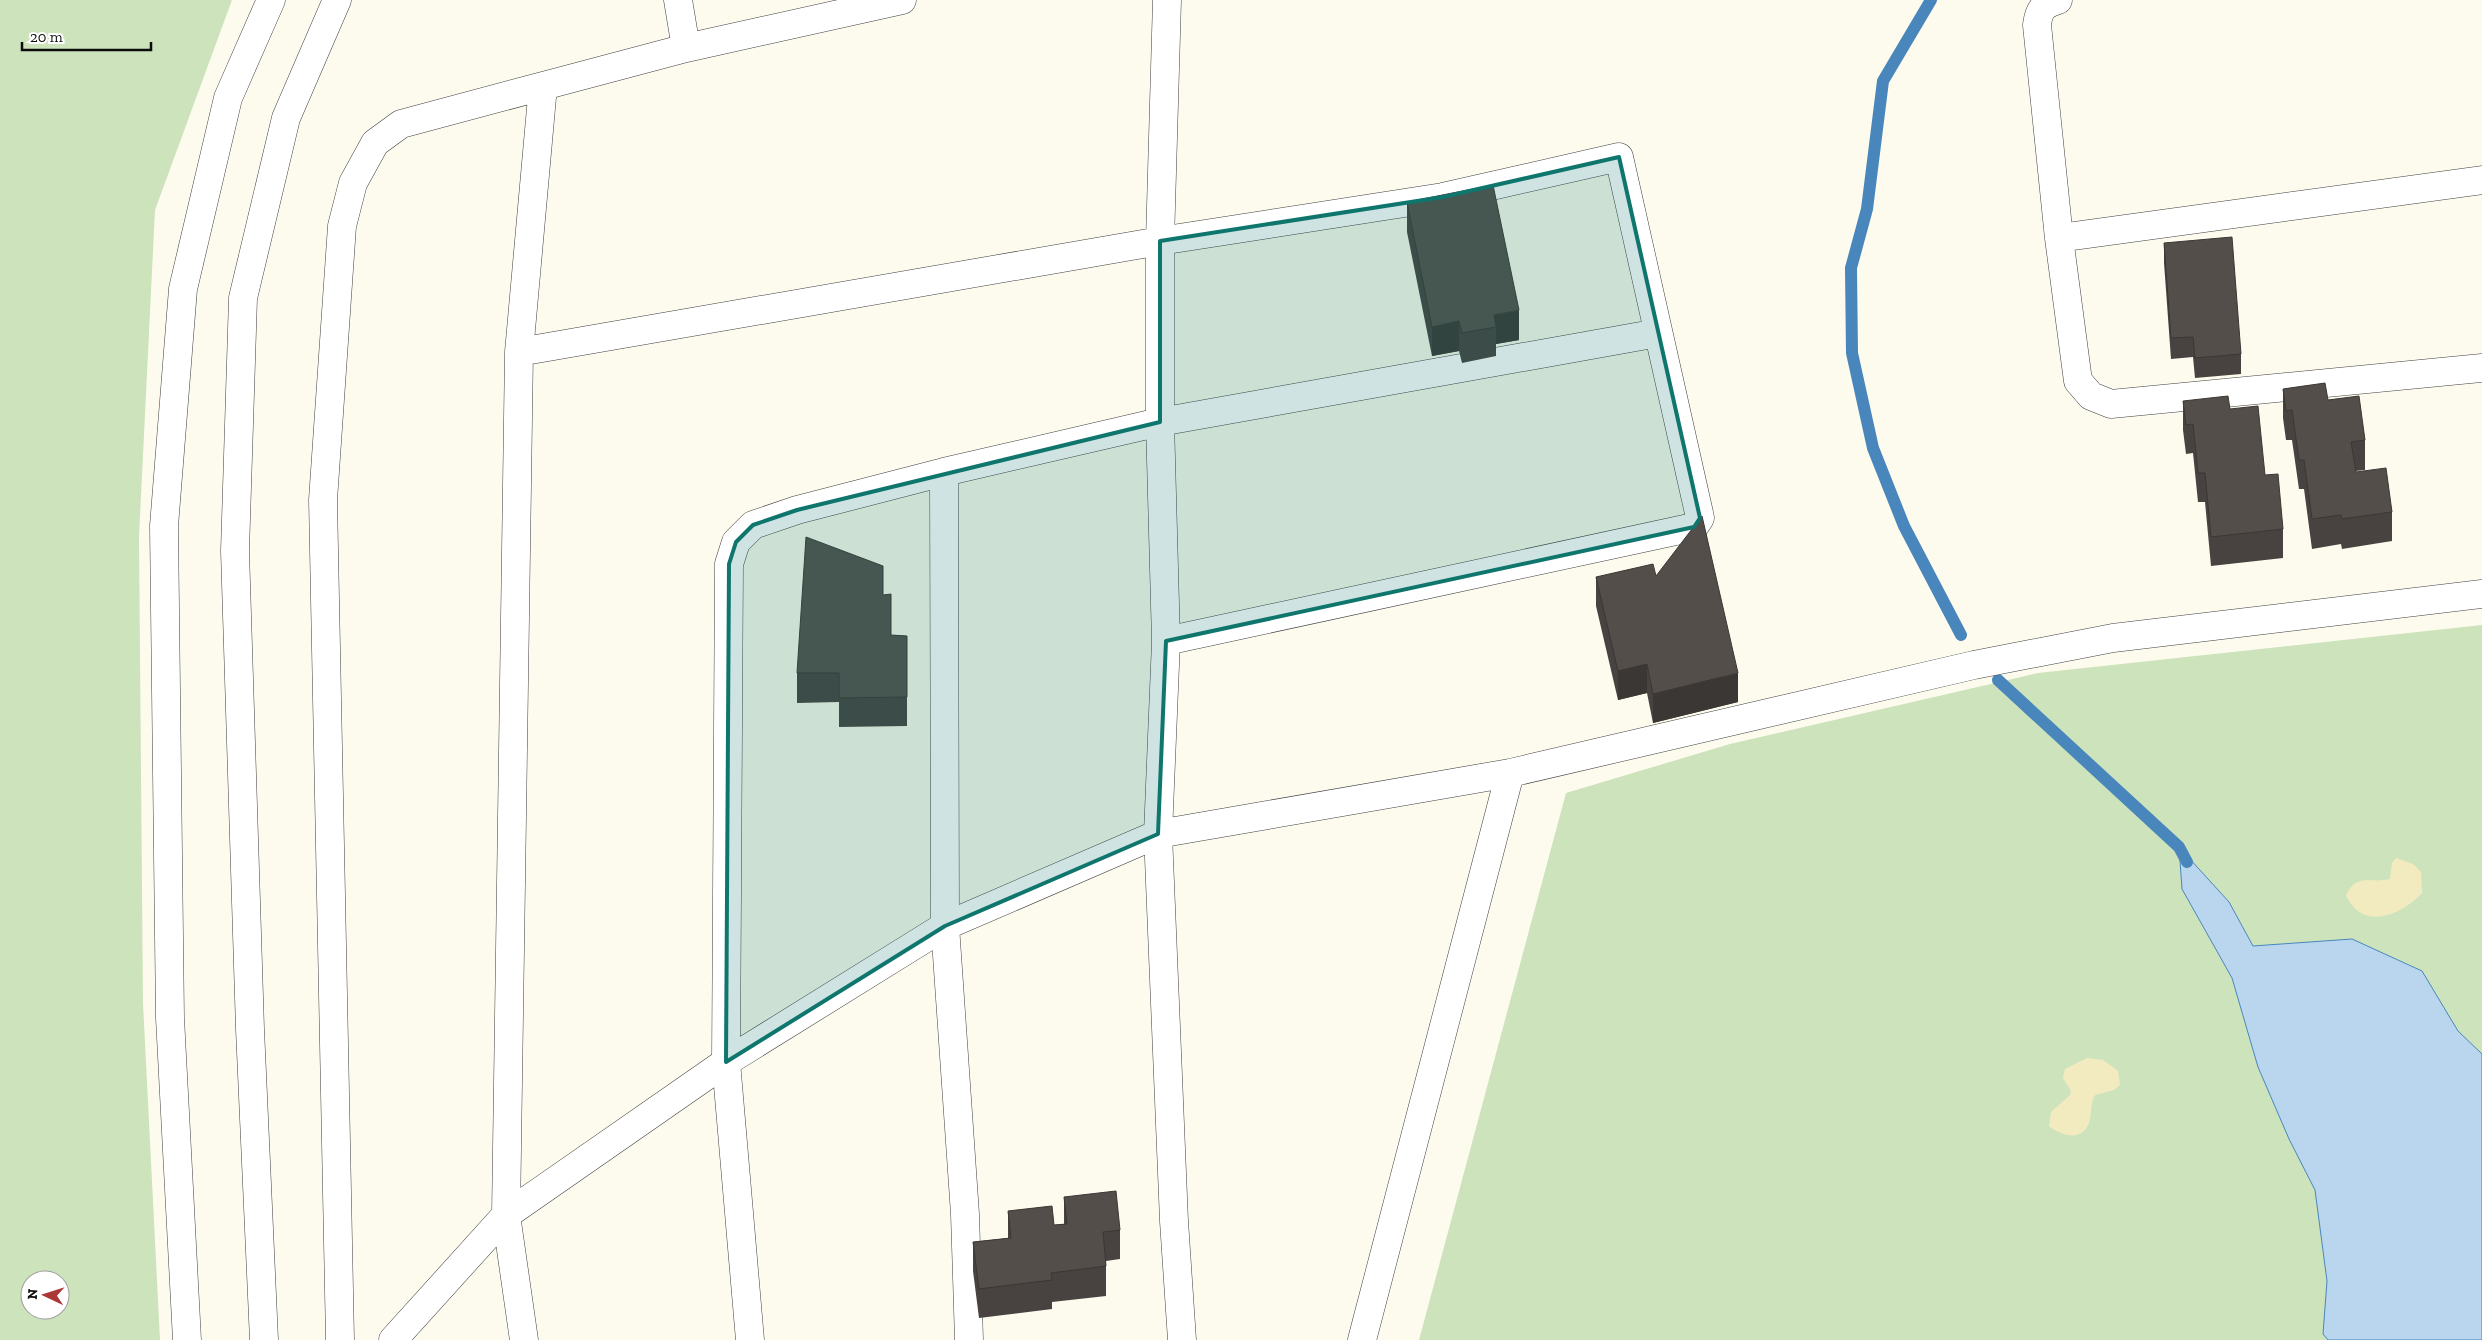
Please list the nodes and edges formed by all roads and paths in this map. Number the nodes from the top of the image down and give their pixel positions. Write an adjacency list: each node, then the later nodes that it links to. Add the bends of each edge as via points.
1 (271, 0): 24 (street, via 228,98 183,289 164,526 170,1018)
2 (337, 0): 25 (street, via 286,118 243,298 235,552 250,1029)
3 (678, 0): 7 (street)
4 (902, 0): 7 (street)
5 (1167, 0): 11 (street)
6 (2058, 0): 10 (street, via 2046,4 2038,12 2037,25)
7 (686, 48): 8 (street)
8 (543, 86): 13 (street); 26 (street, via 401,124 375,143 353,183 342,226 322,500)
9 (2482, 180): 10 (street)
10 (2059, 238): 14 (street, via 2078,381 2091,396 2111,404)
11 (1160, 241): 12 (street, via 1443,197 1619,158); 13 (street); 15 (street)
12 (1658, 333): 15 (street); 18 (street, via 1699,513 1694,527)
13 (519, 352): 23 (street)
14 (2482, 368)
15 (1160, 422): 16 (street); 18 (street)
16 (944, 472): 21 (street); 22 (street, via 797,510 753,525 736,542 728,564)
17 (2482, 594): 19 (street, via 2113,638 1974,665)
18 (1166, 641): 20 (street)
19 (1510, 773): 20 (street); 32 (street)
20 (1158, 834): 21 (street); 31 (street)
21 (946, 926): 22 (street); 30 (street, via 965,1214)
22 (726, 1062): 23 (street); 29 (street)
23 (506, 1215): 27 (street); 28 (street)
24 (187, 1340)
25 (264, 1340)
26 (340, 1340)
27 (393, 1340)
28 (524, 1340)
29 (750, 1340)
30 (969, 1340)
31 (1182, 1340)
32 (1362, 1340)

